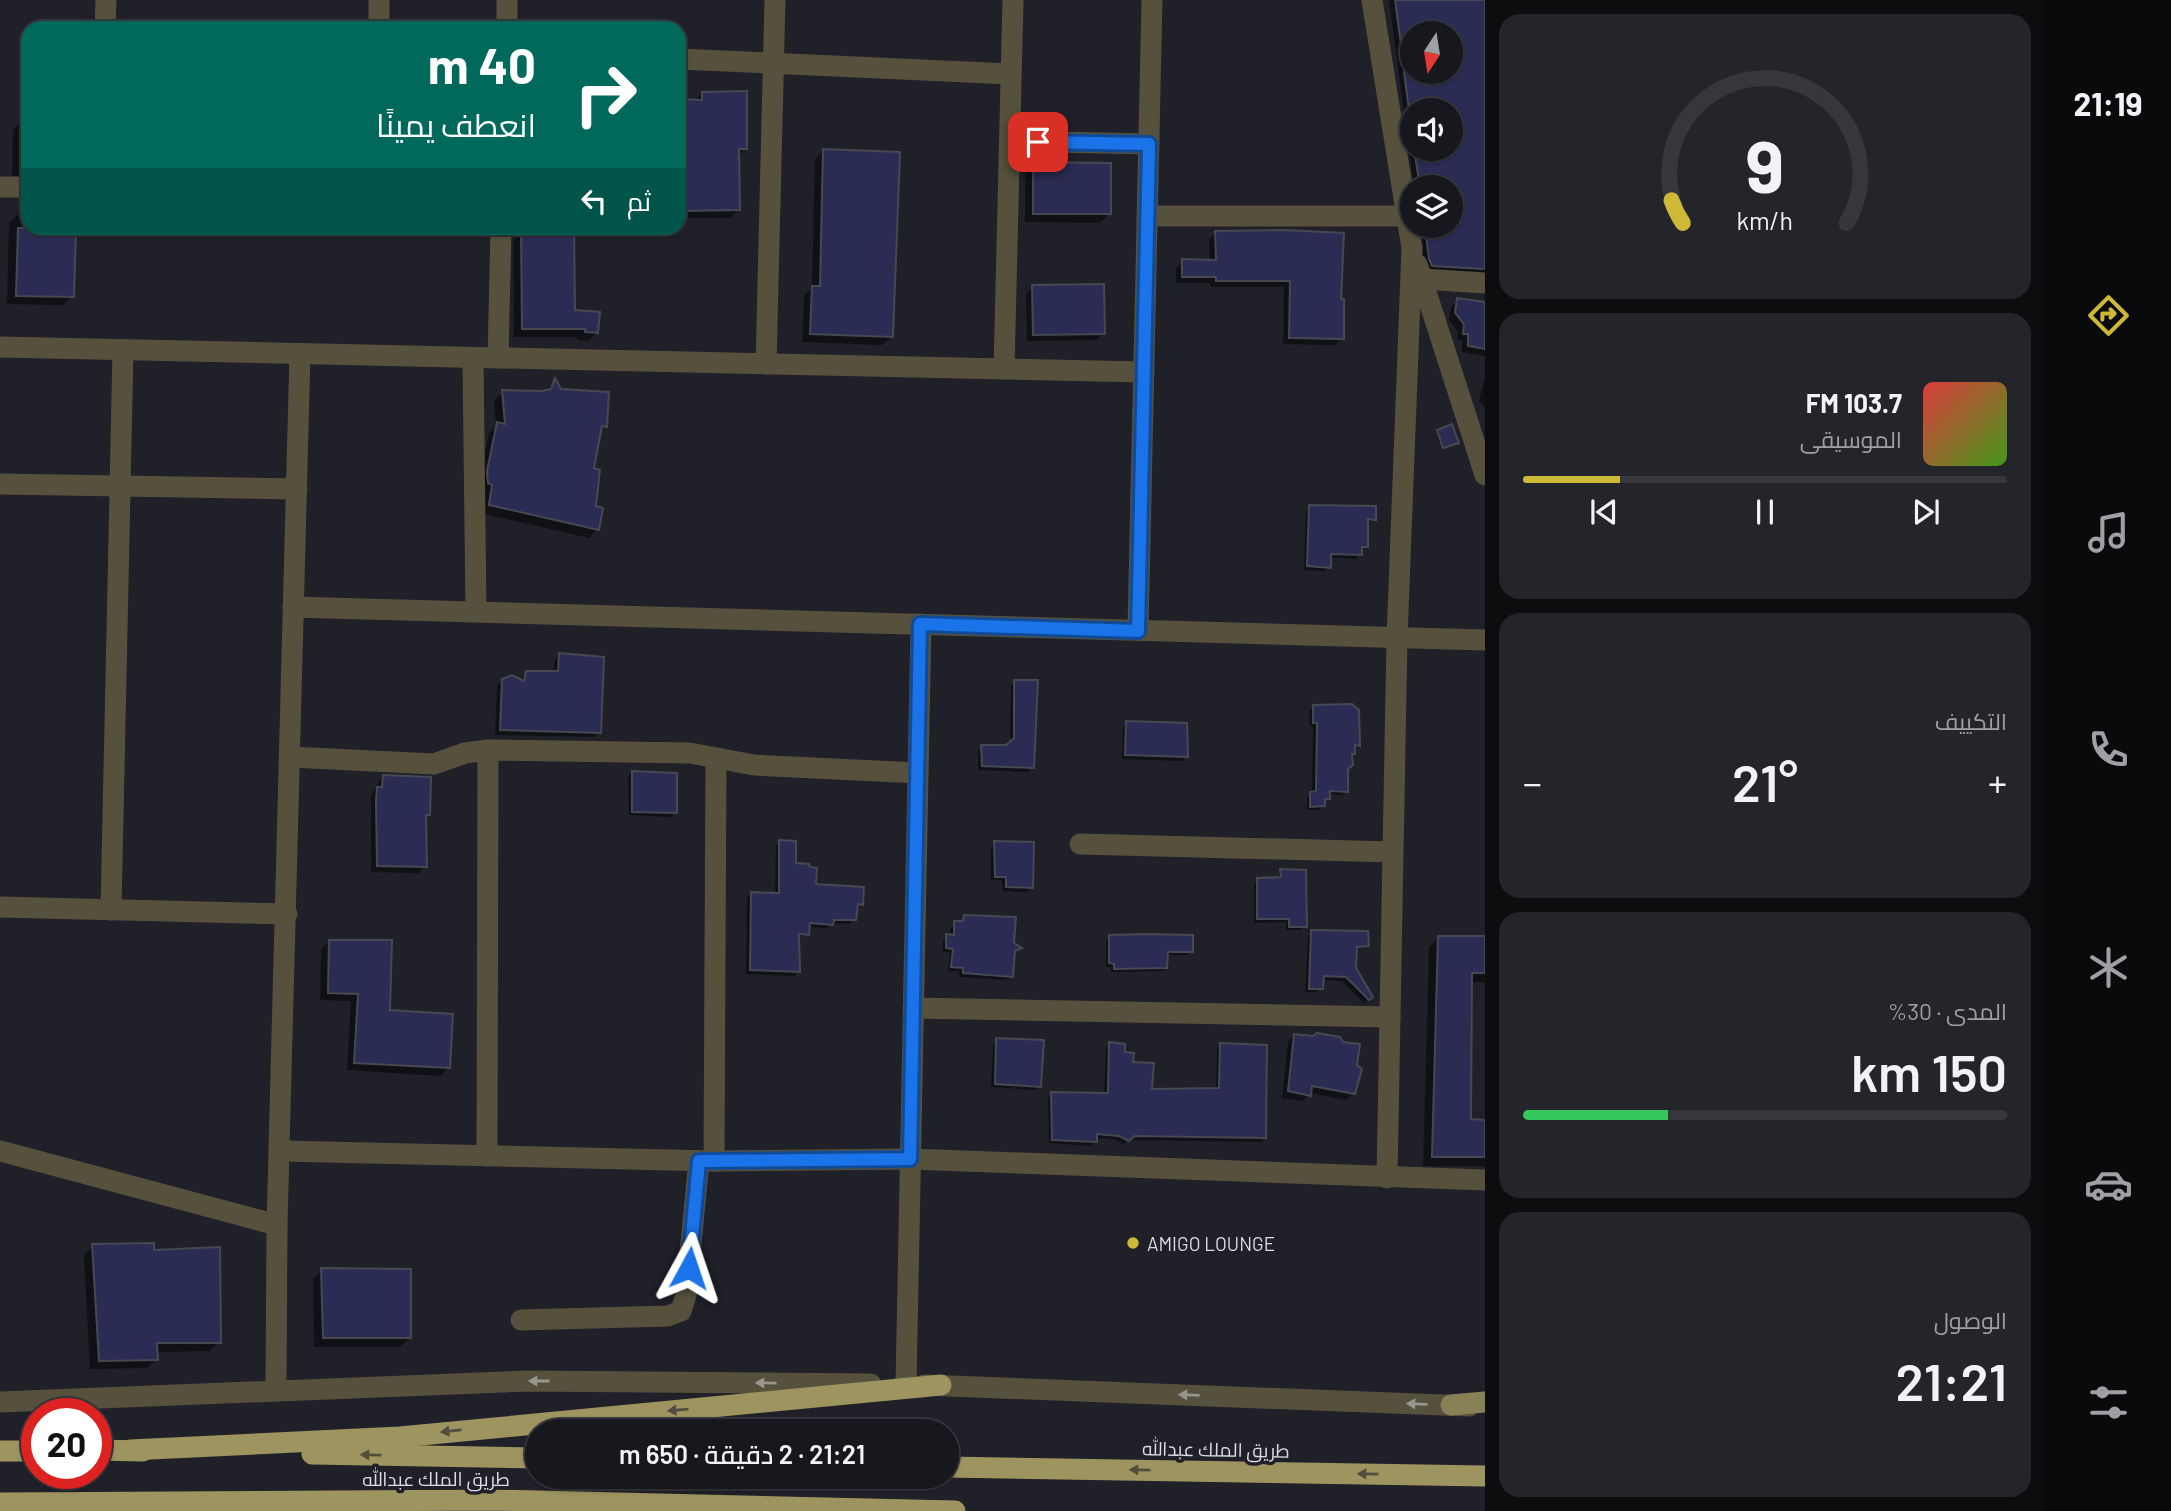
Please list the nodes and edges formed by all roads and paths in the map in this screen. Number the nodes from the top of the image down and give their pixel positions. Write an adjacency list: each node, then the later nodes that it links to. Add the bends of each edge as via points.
1 (106, 0): 8 (street)
2 (379, 0): 9 (street)
3 (508, 0): 10 (street)
4 (775, 0): 12 (street)
5 (1013, 0): 13 (street)
6 (1152, 0): 15 (street)
7 (1372, 0): 16 (street)
8 (105, 21)
9 (379, 21)
10 (507, 21)
11 (686, 59): 12 (street)
12 (774, 63): 13 (street); 31 (street)
13 (1011, 74): 14 (street)
14 (1010, 141): 15 (street); 32 (street)
15 (1149, 144): 19 (street)
16 (1400, 175)
17 (0, 187): 18 (street)
18 (21, 187)
19 (1148, 216): 20 (street); 33 (street)
20 (1400, 216)
21 (501, 235): 30 (street)
22 (1410, 238): 23 (street)
23 (1412, 248): 24 (street); 42 (street)
24 (1422, 279): 25 (street); 34 (street)
25 (1485, 283)
26 (0, 347): 27 (street)
27 (123, 350): 28 (street); 36 (street)
28 (300, 354): 29 (street); 37 (street)
29 (473, 358): 30 (street); 39 (street)
30 (498, 358): 31 (street)
31 (766, 364): 32 (street)
32 (1004, 369): 33 (street)
33 (1144, 372): 41 (street)
34 (1485, 475)
35 (0, 484): 36 (street)
36 (120, 486): 37 (street); 51 (street)
37 (297, 489): 38 (street)
38 (293, 607): 39 (street); 45 (street)
39 (476, 612): 40 (street)
40 (920, 624): 41 (street); 47 (street)
41 (1138, 631): 42 (street)
42 (1397, 638): 43 (street); 49 (street)
43 (1485, 640)
44 (488, 750): 45 (street, via 465,752 434,764); 46 (street, via 690,753); 57 (street)
45 (290, 757): 52 (street)
46 (716, 758): 47 (street, via 754,765); 59 (street)
47 (918, 773): 53 (street)
48 (1080, 844): 49 (street)
49 (1393, 852): 54 (street)
50 (0, 907): 51 (street)
51 (111, 910): 52 (street)
52 (287, 914): 56 (street)
53 (913, 1008): 54 (street); 58 (street)
54 (1390, 1017): 60 (street)
55 (0, 1151): 62 (street)
56 (282, 1151): 57 (street); 62 (street)
57 (487, 1156): 59 (street)
58 (910, 1159): 59 (street); 60 (street); 64 (street)
59 (706, 1161): 63 (street, via 681,1311 668,1316)
60 (1387, 1178): 61 (street)
61 (1485, 1180)
62 (277, 1225): 66 (street)
63 (521, 1320)
64 (906, 1385): 65 (street); 66 (street, one-way to 66, via 528,1381)
65 (941, 1385): 69 (street, one-way to 65); 71 (highway, one-way to 71, via 400,1437)
66 (276, 1390): 67 (street)
67 (0, 1402)
68 (1485, 1404): 69 (main road)
69 (1451, 1405)
70 (112, 1450): 71 (highway, طريق الملك عبدالله)
71 (130, 1450): 74 (highway, طريق الملك عبدالله, one-way to 71)
72 (0, 1451): 73 (highway)
73 (21, 1451)
74 (525, 1458)
75 (959, 1467): 76 (highway, طريق الملك عبدالله, one-way to 75)
76 (1485, 1476)
77 (184, 1501): 78 (highway, طريق الملك عبدالله); 79 (highway); 80 (highway, طريق الملك عبدالله, via 493,1500)
78 (0, 1503)
79 (306, 1511)
80 (956, 1511)

